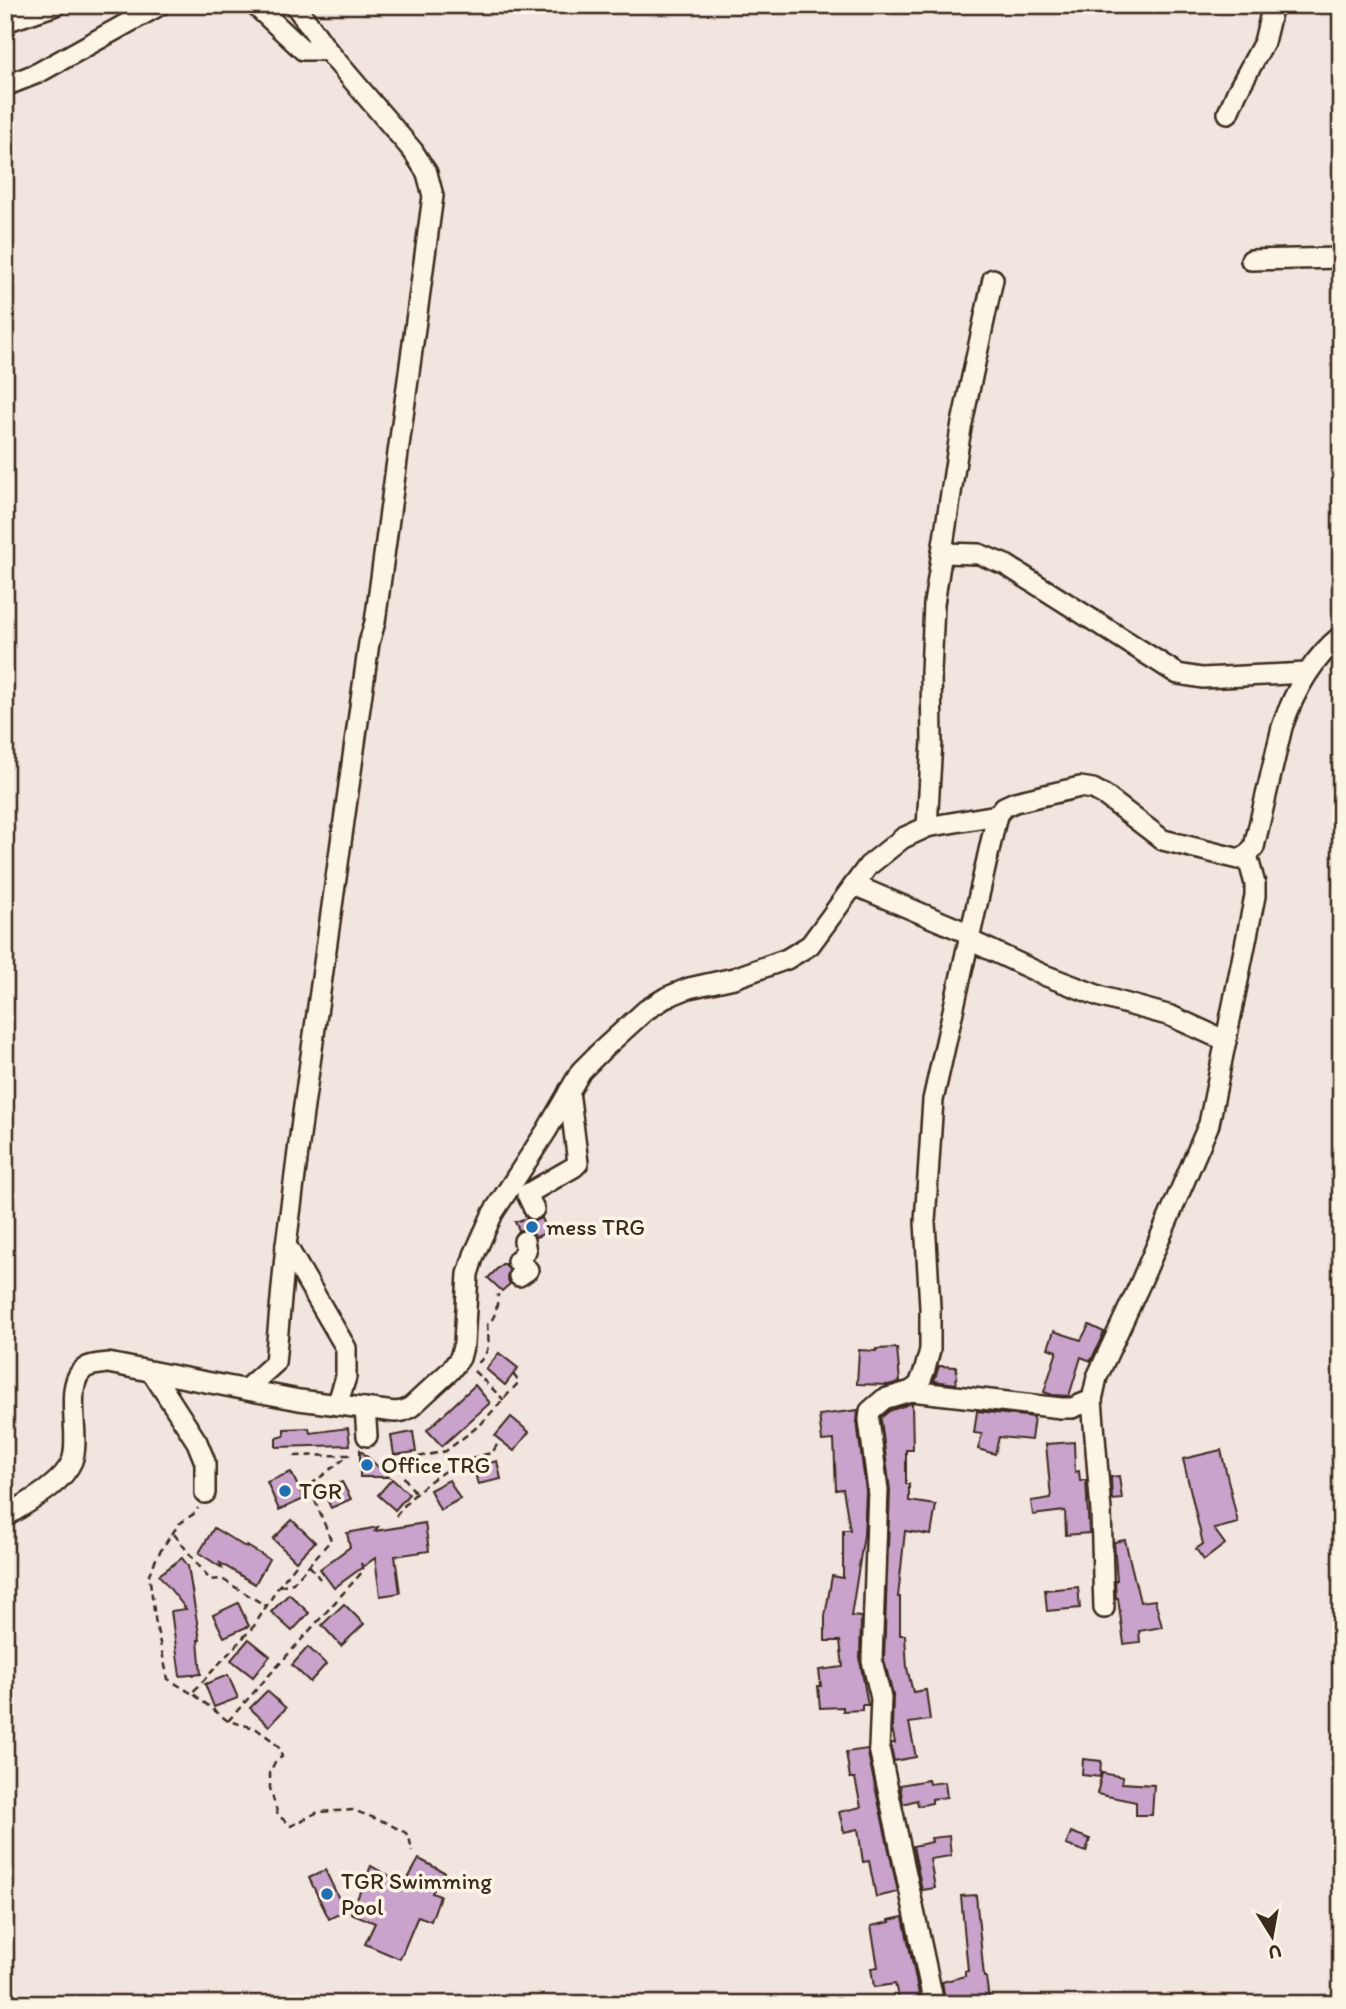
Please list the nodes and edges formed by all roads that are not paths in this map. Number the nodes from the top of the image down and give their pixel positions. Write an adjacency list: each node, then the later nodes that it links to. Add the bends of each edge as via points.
1 (56, 5): 6 (street)
2 (160, 5): 8 (street, via 38,73)
3 (255, 5): 7 (street, via 303,50)
4 (295, 5): 7 (street)
5 (1273, 5): 9 (street, via 1264,42)
6 (5, 22)
7 (327, 50): 26 (street, via 412,151 427,173 433,196)
8 (5, 86)
9 (1228, 113)
10 (1341, 258): 11 (street)
11 (1251, 260)
12 (993, 279): 13 (street, via 961,428)
13 (942, 553): 16 (street, via 979,554 1006,565 1178,674 1202,678); 18 (street, via 934,604)
14 (1341, 622): 15 (street)
15 (1337, 639): 16 (street)
16 (1307, 673): 19 (street, via 1282,726 1254,848)
17 (997, 815): 18 (street); 19 (street, via 1015,802 1080,787 1093,789 1163,840 1239,859); 21 (street)
18 (927, 827): 20 (street, via 904,838 868,866)
19 (1247, 855): 22 (street, via 1255,896)
20 (854, 885): 21 (street); 23 (street, via 810,945 787,959 667,997 646,1010 581,1071)
21 (970, 937): 22 (street, via 1044,975 1171,1016); 30 (street, via 933,1100 925,1222 930,1350 919,1385)
22 (1226, 1041): 31 (street, via 1209,1124 1097,1377)
23 (569, 1091): 24 (street, via 578,1163 527,1194); 33 (street, via 493,1213 474,1255 460,1358 404,1411)
24 (534, 1209)
25 (524, 1241): 27 (street, via 526,1251 517,1261 528,1270)
26 (286, 1245): 29 (street, via 275,1363); 32 (street, via 346,1348 346,1377)
27 (519, 1276)
28 (152, 1372): 29 (street); 35 (street, via 197,1442 205,1462); 36 (street, via 108,1363 86,1367 73,1386 72,1461 46,1490)
29 (246, 1389): 32 (street)
30 (911, 1391): 31 (street, via 1061,1408); 38 (street, via 884,1399 870,1410 878,1490 872,1661 881,1698 879,1748)
31 (1092, 1400): 37 (street)
32 (337, 1405): 33 (street)
33 (365, 1408): 34 (street)
34 (367, 1436)
35 (205, 1493)
36 (5, 1517)
37 (1104, 1608)
38 (934, 2004)

